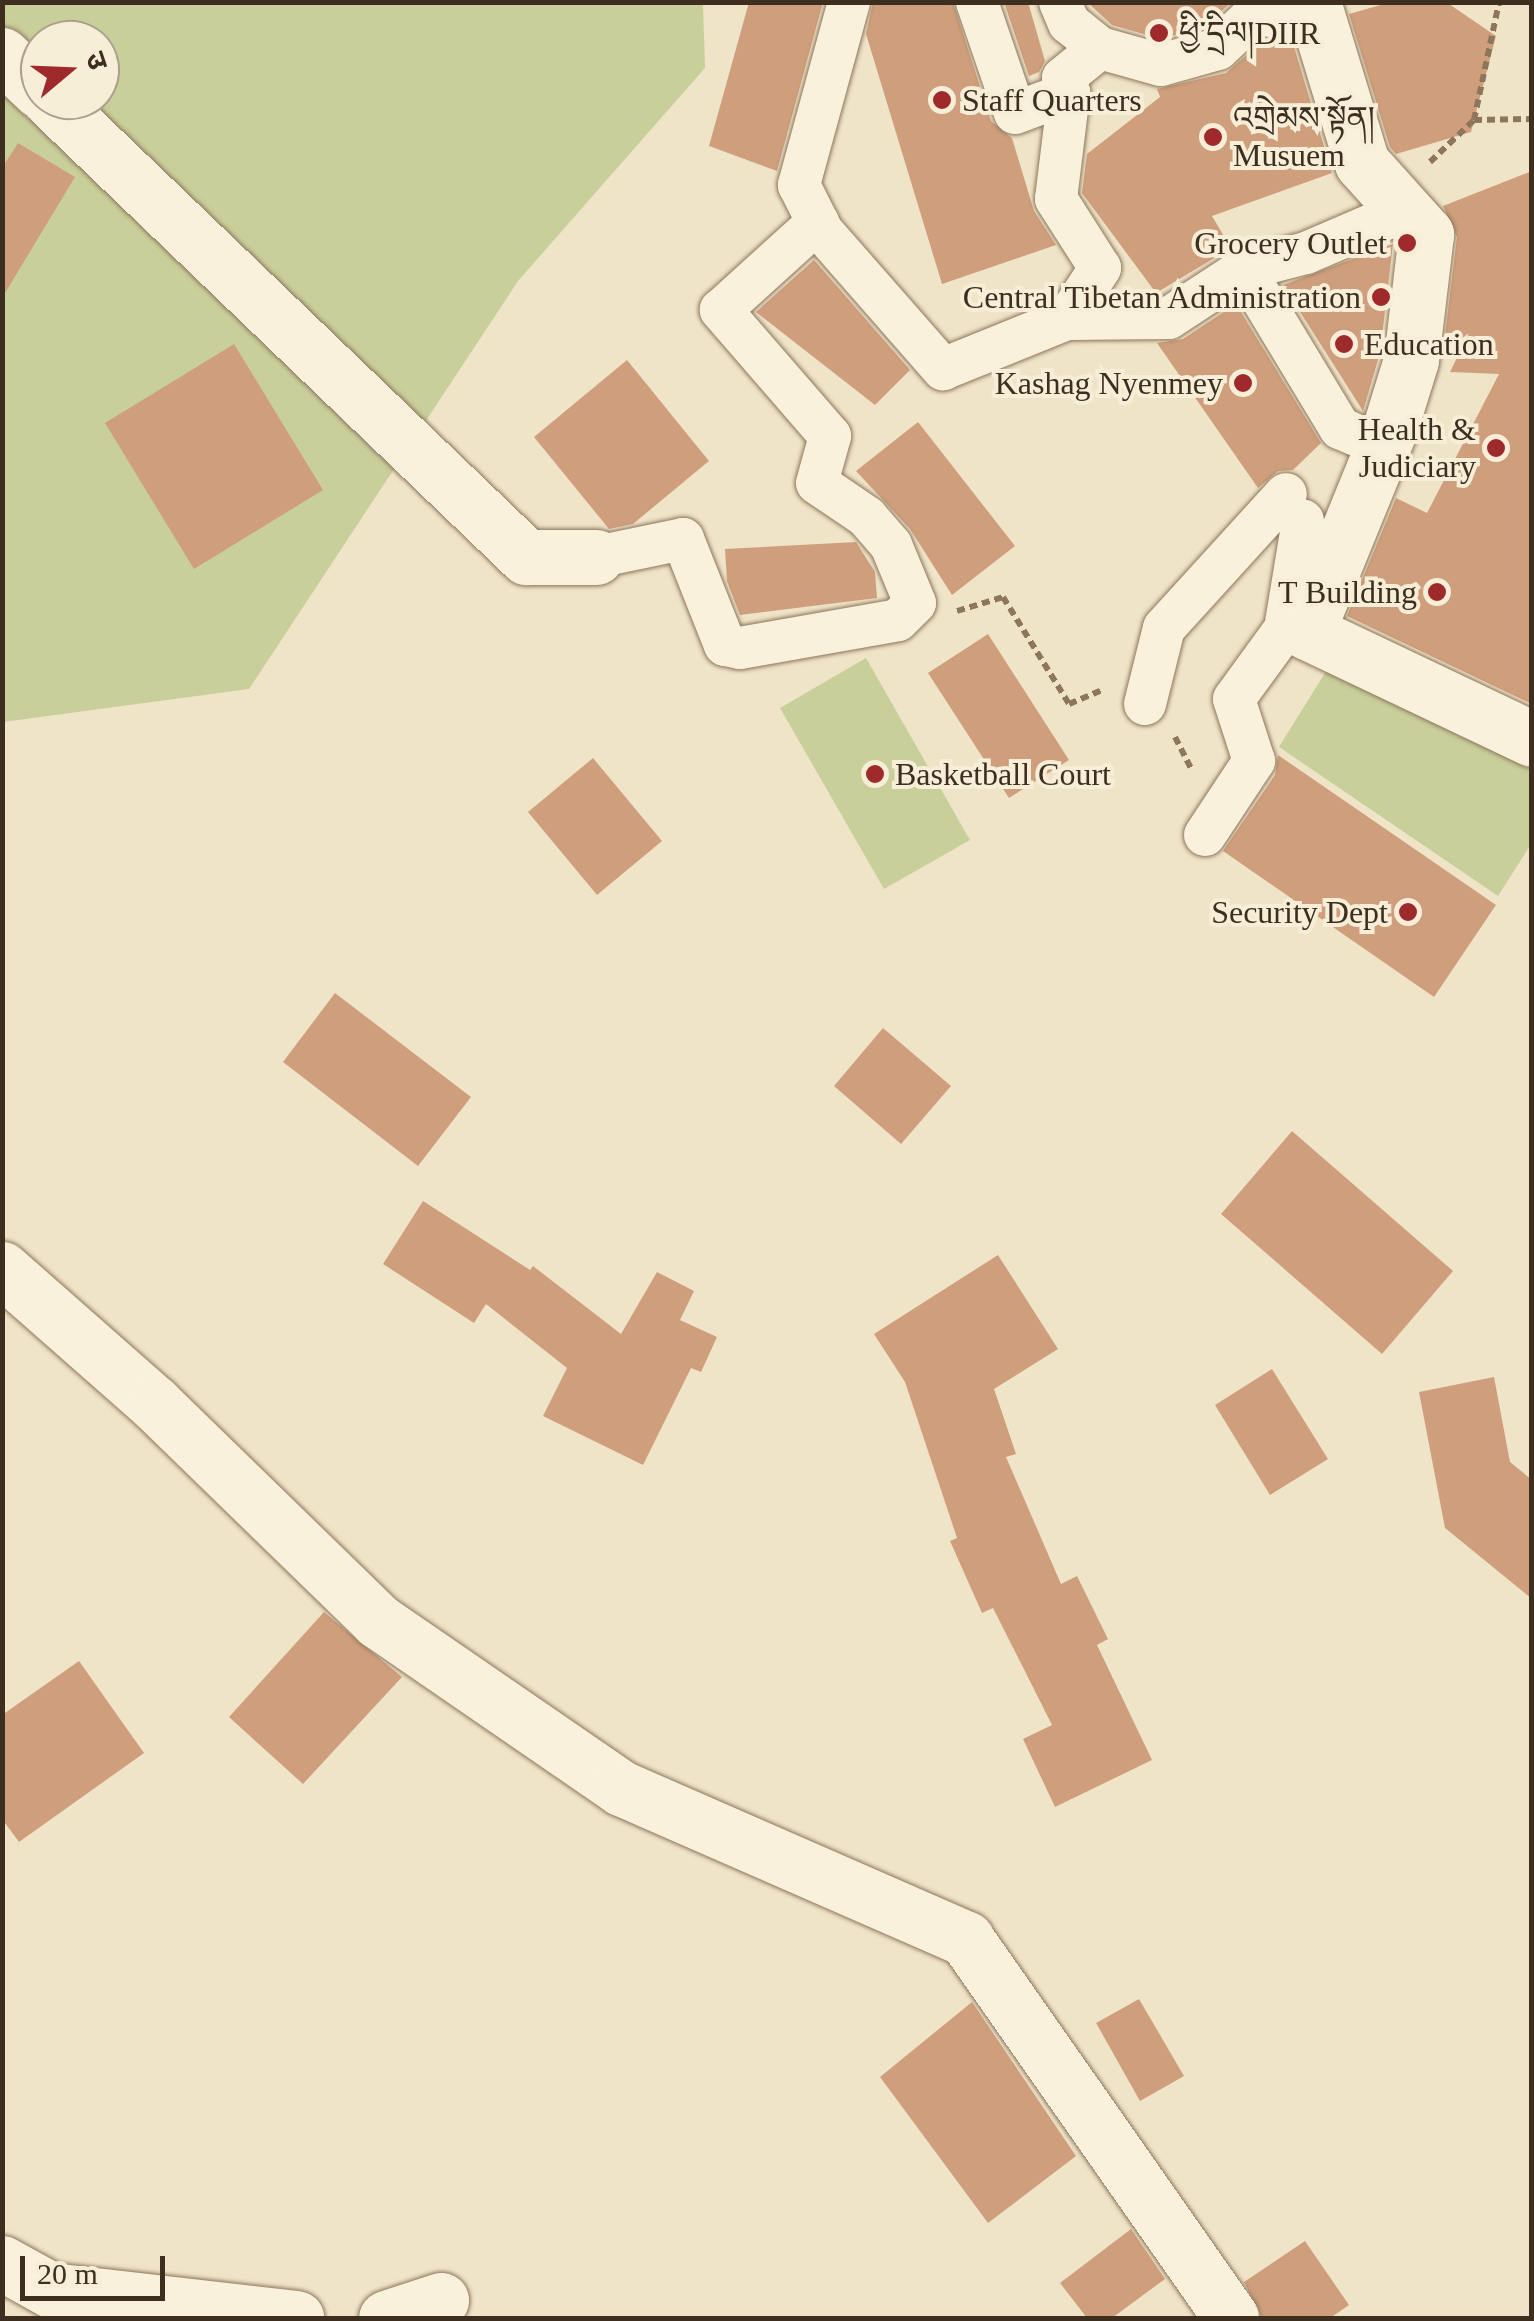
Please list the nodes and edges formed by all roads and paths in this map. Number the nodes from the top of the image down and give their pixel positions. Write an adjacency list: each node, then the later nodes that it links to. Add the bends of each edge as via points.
1 (849, 2): 13 (street, via 799,185)
2 (977, 2): 8 (street, via 1015,112)
3 (1060, 2): 7 (street, via 1069,23)
4 (1499, 2): 11 (path)
5 (1258, 8): 6 (street, via 1298,22); 7 (street, via 1218,49 1161,65)
6 (1315, 10): 12 (street, via 1362,163)
7 (1100, 48): 8 (street, via 1064,78)
8 (1068, 93): 15 (street, via 1056,199 1100,268)
9 (1532, 119): 11 (path)
10 (71, 120): 17 (street, via 526,557)
11 (1474, 120): 12 (path, via 1430,162)
12 (1404, 211): 14 (street, via 1306,253); 20 (street, via 1426,234 1410,360 1389,431 1307,632)
13 (818, 222): 15 (street, via 943,369); 18 (street, via 722,310 830,436 817,483 866,517 892,545 915,603)
14 (1244, 269): 15 (street, via 1169,318); 16 (street, via 1340,428)
15 (1067, 319)
16 (1356, 435)
17 (596, 558): 18 (street, via 683,539 725,645 740,648)
18 (898, 620): 19 (path, via 926,621 1003,597 1068,704 1096,688)
19 (1145, 704): 21 (path, via 1168,723 1196,777); 21 (street, via 1164,628 1294,507 1285,629 1234,698 1254,760)
20 (1532, 739)
21 (1205, 835)
22 (2, 1269): 27 (street, via 154,1402 378,1621 621,1788 966,1938)
23 (2, 2263): 25 (street, via 51,2290)
24 (441, 2300): 26 (street)
25 (296, 2318)
26 (386, 2318)
27 (1232, 2318)

